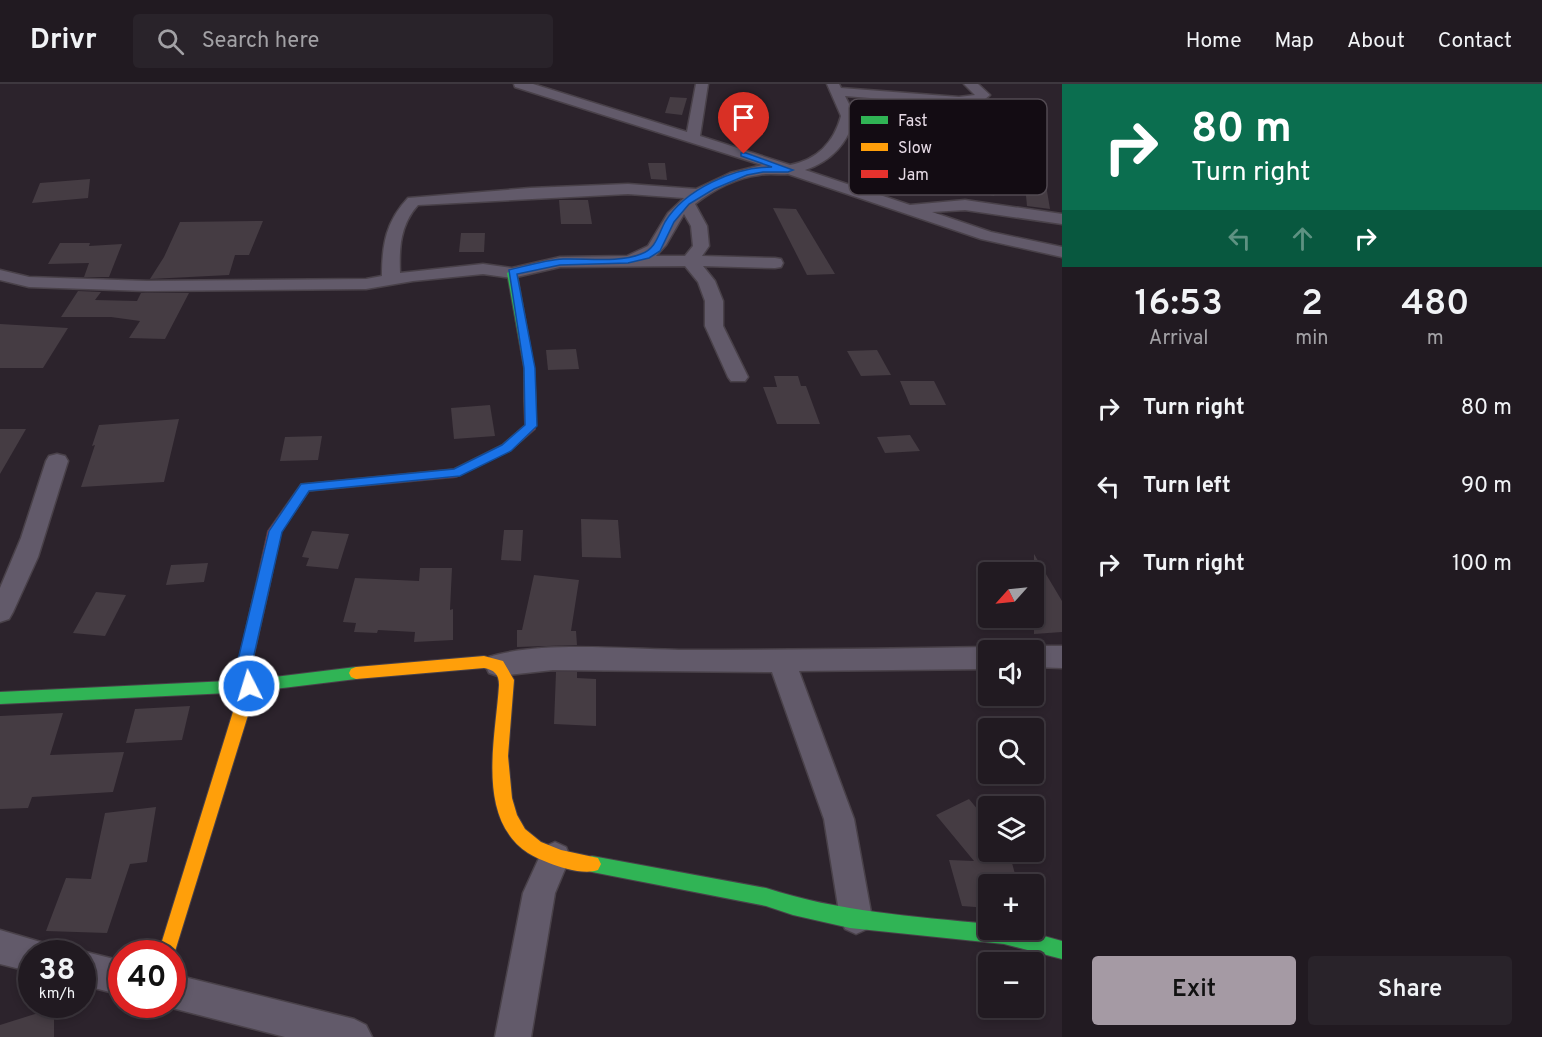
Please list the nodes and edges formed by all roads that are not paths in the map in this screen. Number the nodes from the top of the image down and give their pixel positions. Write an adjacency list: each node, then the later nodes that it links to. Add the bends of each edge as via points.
1 (520, 84): 7 (street)
2 (702, 84): 7 (street)
3 (970, 84): 6 (street, via 983,95)
4 (834, 87): 5 (street); 8 (street, via 848,116 844,132 828,154)
5 (934, 99)
6 (977, 99)
7 (693, 138): 8 (street)
8 (788, 170): 9 (street); 11 (street, via 745,173)
9 (849, 190)
10 (864, 195): 12 (street)
11 (692, 198): 15 (street, via 670,222 657,249); 16 (street, via 701,246); 20 (street, via 628,189 413,201 400,213 391,244)
12 (909, 210): 13 (street, via 965,205); 14 (street, via 987,236)
13 (1062, 219)
14 (1062, 252)
15 (628, 261): 16 (street); 18 (street, via 560,262)
16 (690, 261): 17 (street); 21 (street, via 706,281 714,301 714,326)
17 (775, 263)
18 (512, 273): 20 (street, via 483,269); 29 (street, via 529,368 531,426 506,448 456,473 306,487 275,531 244,668)
19 (0, 275): 20 (street, via 29,282 147,286)
20 (391, 281)
21 (738, 377)
22 (57, 461): 23 (street, via 18,581)
23 (0, 612)
24 (1044, 657): 25 (street)
25 (1062, 657)
26 (978, 658): 27 (street)
27 (782, 661): 28 (street, via 553,659); 32 (street, via 839,819)
28 (498, 665): 29 (street, via 484,662 394,669); 31 (street, via 506,676 500,781 504,806 515,831 532,847)
29 (249, 686): 30 (street); 33 (street)
30 (0, 698)
31 (555, 857): 32 (street); 39 (street, via 539,893)
32 (856, 918): 35 (street, via 999,934)
33 (171, 940)
34 (0, 947): 36 (street)
35 (1062, 950)
36 (18, 952)
37 (186, 995): 38 (street)
38 (354, 1037)
39 (513, 1037)

